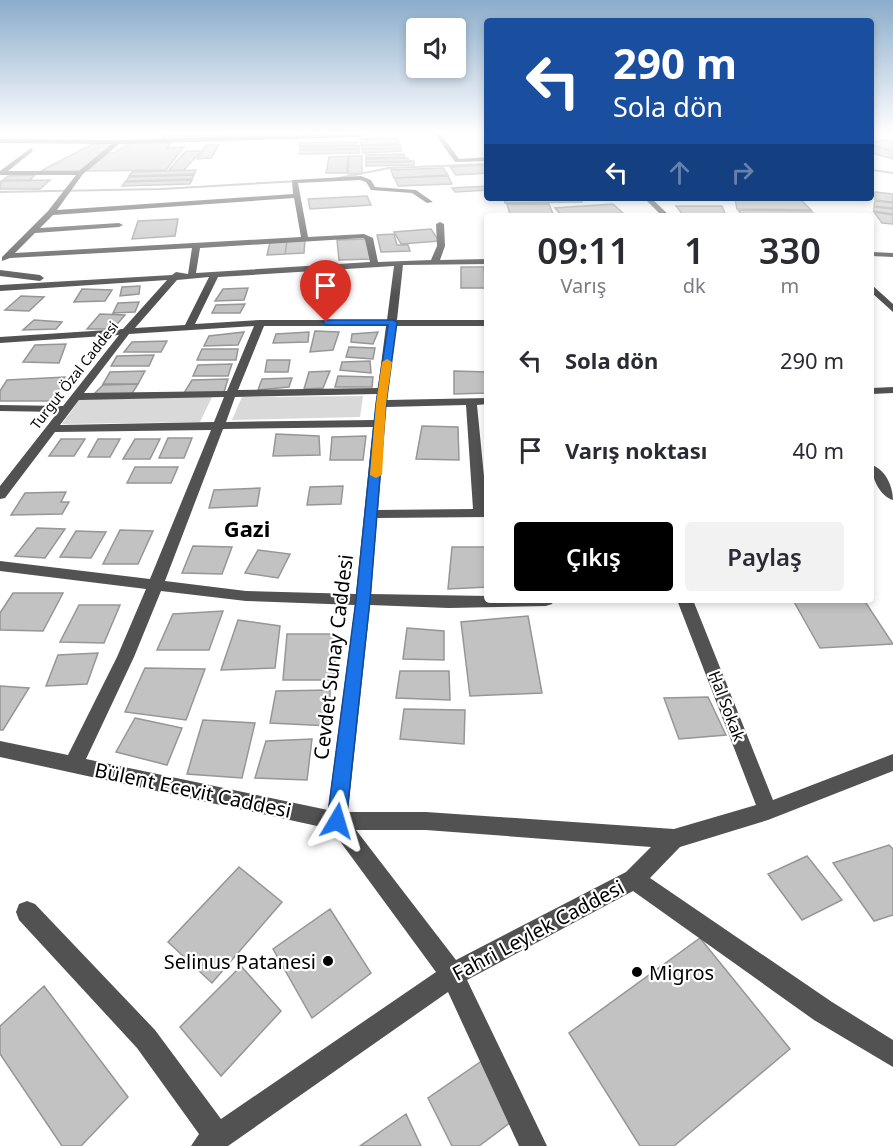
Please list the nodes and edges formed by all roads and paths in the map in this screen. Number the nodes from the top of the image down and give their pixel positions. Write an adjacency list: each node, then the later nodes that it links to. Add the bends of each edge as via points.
1 (69, 187): 7 (street)
2 (294, 187): 4 (street)
3 (371, 187): 6 (street, via 414,191)
4 (297, 196): 7 (street); 12 (street)
5 (650, 201): 8 (street)
6 (429, 202)
7 (51, 213): 11 (street)
8 (663, 213)
9 (440, 224): 17 (street, via 441,246)
10 (118, 225): 11 (street)
11 (33, 231): 16 (street)
12 (305, 239): 13 (street); 21 (street, via 369,238)
13 (196, 246): 16 (street); 24 (street)
14 (874, 254): 15 (street)
15 (893, 255)
16 (8, 256): 19 (street)
17 (435, 261): 18 (street); 20 (street)
18 (484, 261)
19 (0, 262)
20 (399, 263): 21 (street); 30 (street, Cevdet Sunay Caddesi)
21 (374, 264): 23 (street)
22 (0, 273): 26 (street)
23 (216, 273): 24 (street); 33 (street)
24 (192, 274): 25 (street)
25 (176, 275): 26 (street); 34 (street, Turgut Özal Caddesi)
26 (73, 283): 27 (street)
27 (0, 288)
28 (874, 290): 29 (street)
29 (893, 309)
30 (393, 322): 31 (street); 32 (street); 40 (street, Cevdet Sunay Caddesi)
31 (260, 323): 33 (street); 38 (street)
32 (484, 323)
33 (189, 327): 34 (street)
34 (128, 331): 35 (street); 39 (street, Turgut Özal Caddesi)
35 (0, 340)
36 (893, 390): 37 (street)
37 (874, 391)
38 (230, 393): 39 (street); 40 (street); 46 (street)
39 (76, 397): 44 (street, Turgut Özal Caddesi)
40 (382, 398): 42 (street); 45 (street, Cevdet Sunay Caddesi)
41 (484, 401): 42 (street)
42 (471, 402): 51 (street)
43 (0, 408): 44 (street)
44 (66, 409): 47 (street, Turgut Özal Caddesi)
45 (381, 423): 46 (street); 52 (street, Cevdet Sunay Caddesi)
46 (217, 425): 47 (street); 54 (street)
47 (50, 429): 49 (street, Turgut Özal Caddesi)
48 (874, 472): 50 (street)
49 (0, 495)
50 (893, 496)
51 (484, 513): 52 (street)
52 (372, 514): 55 (street, Cevdet Sunay Caddesi)
53 (0, 567): 54 (street)
54 (155, 586): 55 (street, via 246,596); 60 (street, via 106,703)
55 (363, 600): 56 (street); 62 (street, Cevdet Sunay Caddesi)
56 (484, 601)
57 (687, 603): 61 (street, Hal Sokak)
58 (0, 749): 60 (street, Bülent Ecevit Caddesi)
59 (893, 762): 61 (street, Fahri Leylek Caddesi)
60 (73, 765): 62 (street, Bülent Ecevit Caddesi)
61 (768, 811): 63 (street, Fahri Leylek Caddesi)
62 (337, 821): 63 (street, Bülent Ecevit Caddesi, via 426,821); 66 (street)
63 (674, 839): 64 (street, Fahri Leylek Caddesi)
64 (634, 879): 66 (street, Fahri Leylek Caddesi); 67 (street, via 823,1011)
65 (27, 912): 68 (street, via 175,1076)
66 (452, 975): 68 (street, Fahri Leylek Caddesi); 69 (street)
67 (893, 1054)
68 (211, 1142)
69 (533, 1146)

